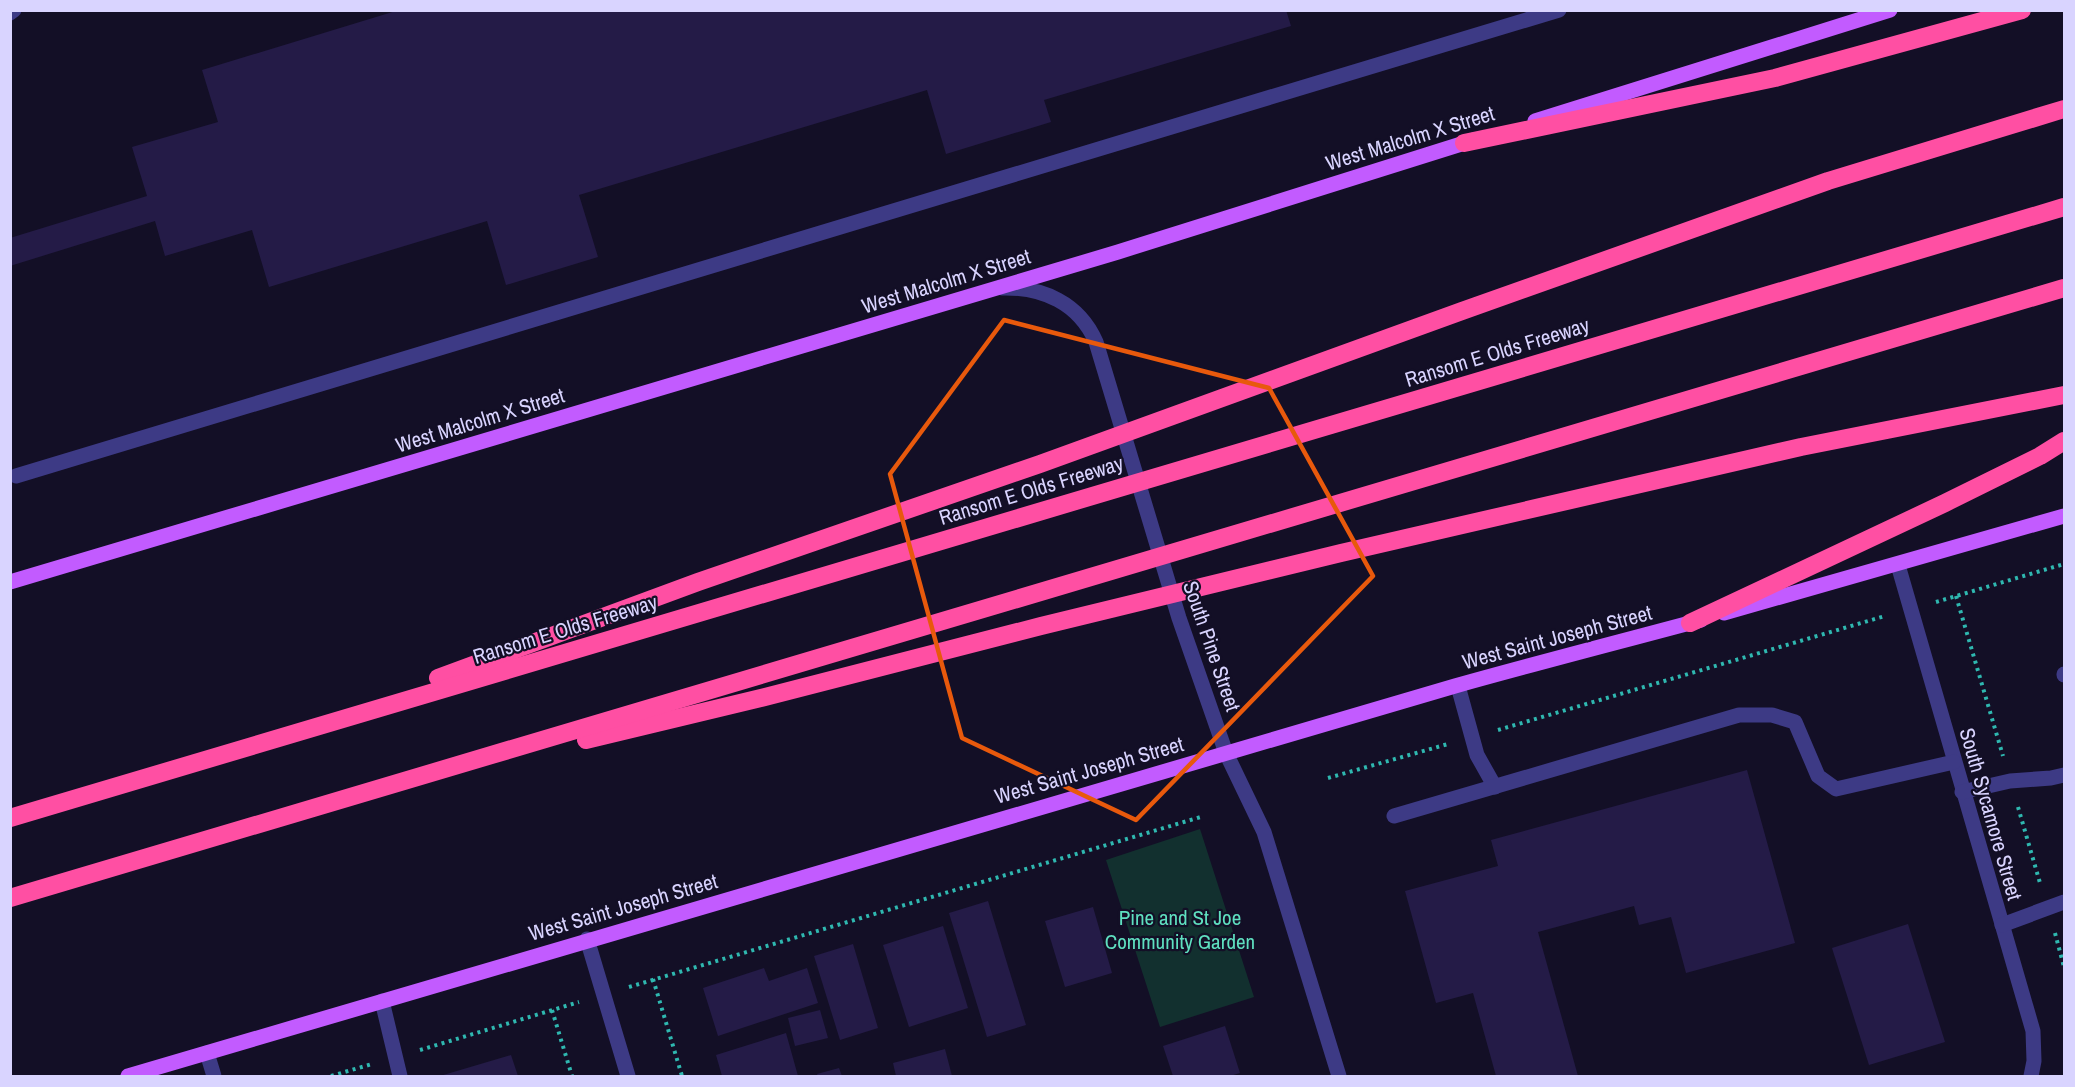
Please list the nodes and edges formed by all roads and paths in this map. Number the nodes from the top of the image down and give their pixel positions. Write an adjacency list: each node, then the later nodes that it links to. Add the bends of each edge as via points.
1 (14, 10): 5 (street)
2 (1559, 10): 13 (street)
3 (1890, 10): 7 (main road, West Malcolm X Street)
4 (2022, 10): 7 (highway, via 1775,78)
5 (10, 13)
6 (2064, 110): 21 (highway, via 1828,181 1106,441 698,582)
7 (1464, 143): 10 (main road, West Malcolm X Street)
8 (2064, 207): 21 (highway, Ransom E Olds Freeway)
9 (2064, 288): 27 (highway)
10 (994, 289): 17 (main road, West Malcolm X Street); 23 (street, South Pine Street, via 1036,290 1052,296 1067,305 1090,329 1179,618)
11 (2064, 395): 27 (highway, via 1801,447 1353,550)
12 (2064, 441): 19 (highway, via 1945,503)
13 (16, 476)
14 (2064, 516): 16 (main road, West Saint Joseph Street)
15 (2064, 564): 18 (path)
16 (1898, 565): 18 (street, South Sycamore Street); 19 (main road, West Saint Joseph Street)
17 (10, 582)
18 (1910, 609): 22 (path); 24 (street, South Sycamore Street)
19 (1690, 623): 20 (main road, West Saint Joseph Street)
20 (1458, 686): 22 (street); 23 (main road, West Saint Joseph Street)
21 (280, 736): 32 (highway, Ransom E Olds Freeway)
22 (1472, 737): 26 (path); 28 (street)
23 (1226, 753): 36 (main road, West Saint Joseph Street); 50 (street, South Pine Street, via 1264,832)
24 (1954, 762): 28 (street, via 1836,789 1818,776 1795,722 1772,715 1738,715); 29 (street, South Sycamore Street)
25 (2064, 775): 29 (street)
26 (1328, 778)
27 (391, 786): 33 (highway)
28 (1495, 787): 31 (street)
29 (1962, 792): 35 (street, South Sycamore Street)
30 (1204, 816): 37 (path)
31 (1394, 816)
32 (10, 818)
33 (10, 898)
34 (2064, 902): 35 (street)
35 (2002, 925): 51 (street, South Sycamore Street, via 2033,1031)
36 (587, 939): 38 (street); 39 (main road, West Saint Joseph Street)
37 (653, 980): 38 (path); 49 (path)
38 (604, 995): 40 (path); 48 (street)
39 (382, 1000): 41 (main road, West Saint Joseph Street); 42 (street)
40 (552, 1010): 42 (path); 47 (path)
41 (207, 1053): 43 (main road, West Saint Joseph Street); 44 (street)
42 (396, 1057): 45 (path); 46 (street)
43 (128, 1077)
44 (214, 1077)
45 (331, 1077)
46 (400, 1077)
47 (572, 1077)
48 (628, 1077)
49 (682, 1077)
50 (1339, 1077)
51 (2031, 1077)

